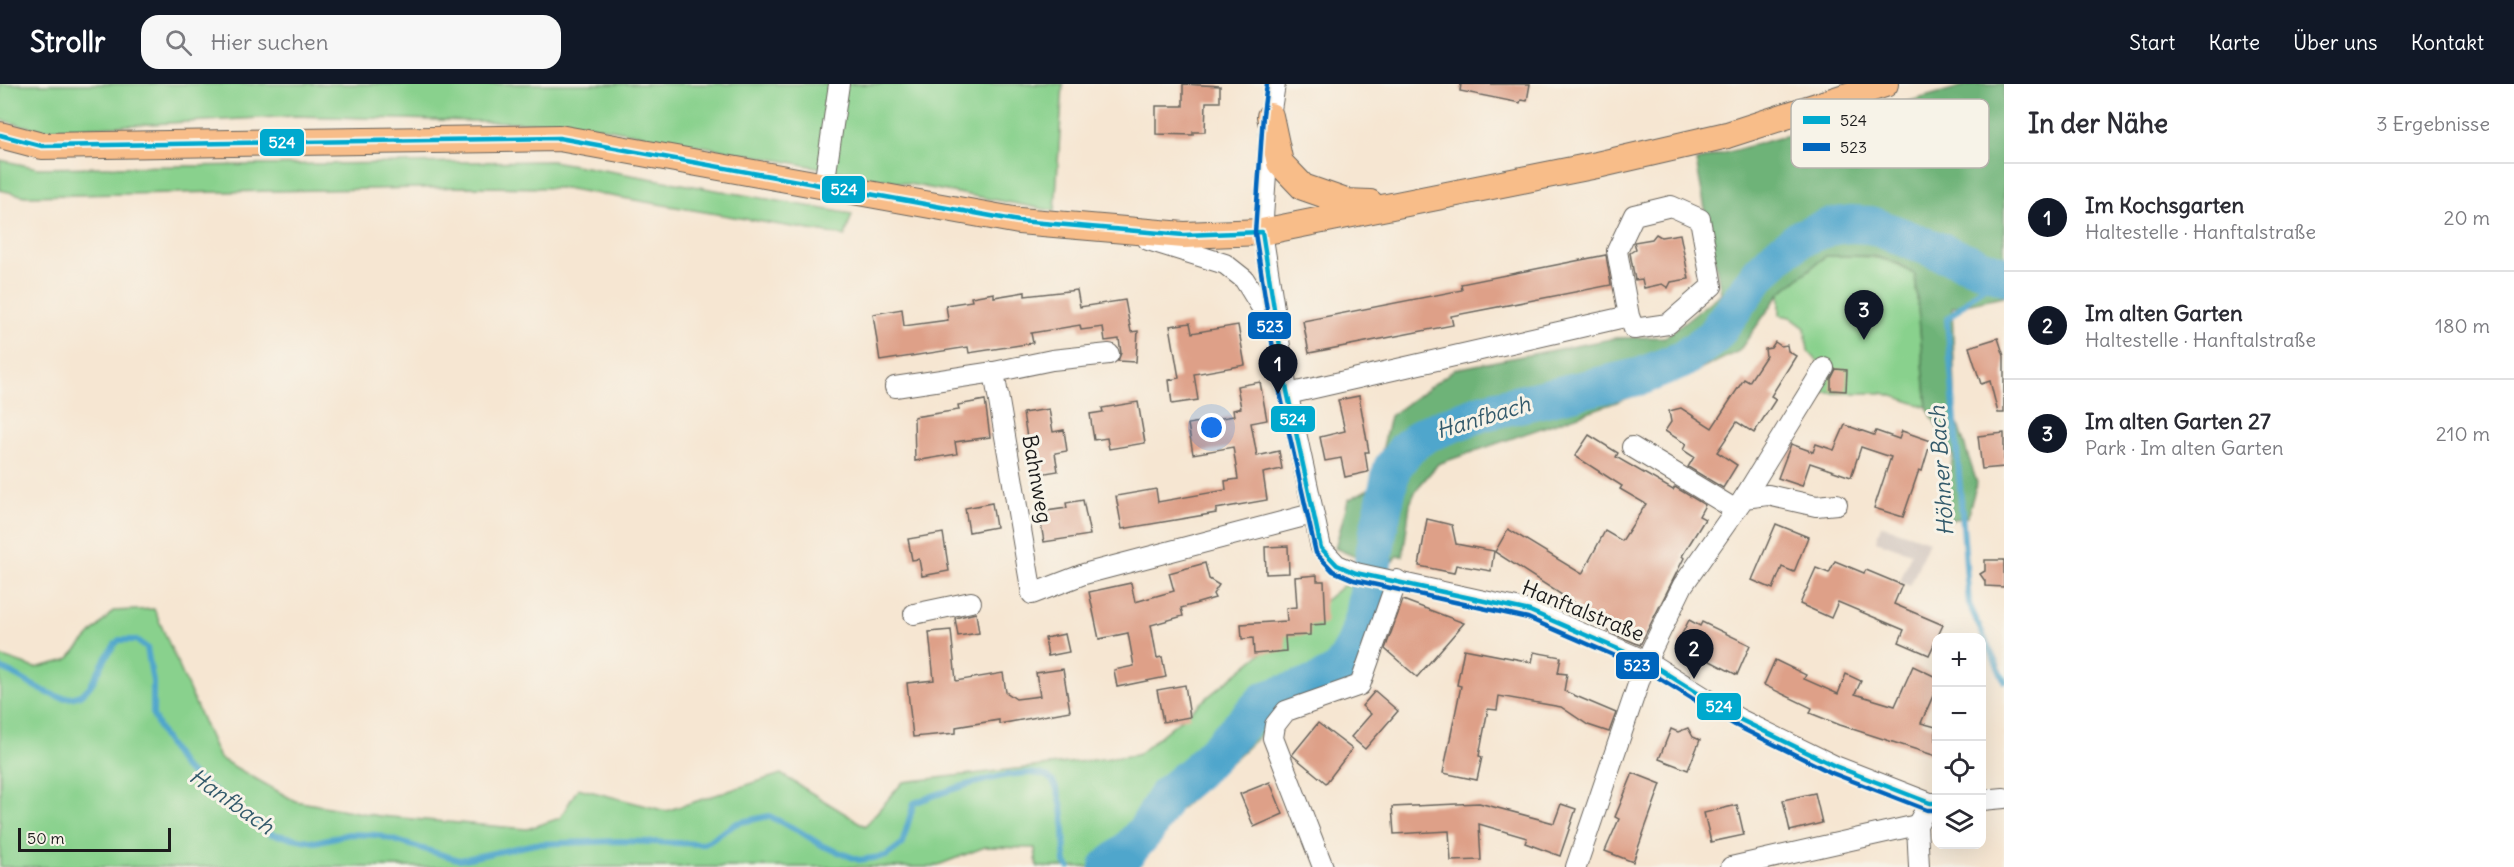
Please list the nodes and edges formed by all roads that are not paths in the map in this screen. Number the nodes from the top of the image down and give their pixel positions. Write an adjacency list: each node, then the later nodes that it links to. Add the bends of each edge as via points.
1 (838, 84): 8 (street)
2 (1275, 84): 6 (street, Hanftalstraße)
3 (1885, 84): 4 (main road)
4 (1839, 99)
5 (1791, 114): 9 (main road, via 1727,135 1597,165)
6 (1270, 116): 9 (main road, via 1280,163 1303,187 1346,202); 11 (street, Hanftalstraße)
7 (0, 135): 8 (main road, via 42,146 558,138)
8 (824, 186): 10 (main road, via 1019,221)
9 (1400, 204): 11 (main road)
10 (1103, 230): 11 (main road, via 1184,236); 13 (street, Hanftalstraße, via 1225,264 1244,279)
11 (1262, 232): 13 (street, Hanftalstraße)
12 (1629, 316): 12 (street, via 1617,251 1634,215 1671,206 1700,219 1713,286 1668,324 1634,329); 18 (street)
13 (1277, 333): 18 (street, Hanftalstraße)
14 (1109, 354): 16 (street)
15 (1824, 368): 20 (street)
16 (994, 372): 17 (street); 22 (street, Bahnweg, via 1032,594 1084,574)
17 (895, 387)
18 (1288, 394): 22 (street, Hanftalstraße)
19 (1632, 447): 20 (street)
20 (1740, 504): 21 (street, via 1768,495 1816,506); 26 (street, via 1683,585)
21 (1838, 504)
22 (1312, 514): 23 (street, Hanftalstraße, via 1321,548 1337,565)
23 (1390, 579): 26 (street, Hanftalstraße, via 1530,611); 32 (street, via 1360,685 1286,711 1275,725 1273,738)
24 (970, 602): 25 (street)
25 (914, 614)
26 (1646, 662): 29 (street, Hanftalstraße, via 1739,719 1835,766); 33 (street)
27 (2004, 798): 28 (street)
28 (1986, 800)
29 (1932, 803)
30 (1932, 804): 31 (street)
31 (1917, 825): 34 (street); 35 (street)
32 (1323, 867)
33 (1576, 867)
34 (1731, 867)
35 (1919, 867)

